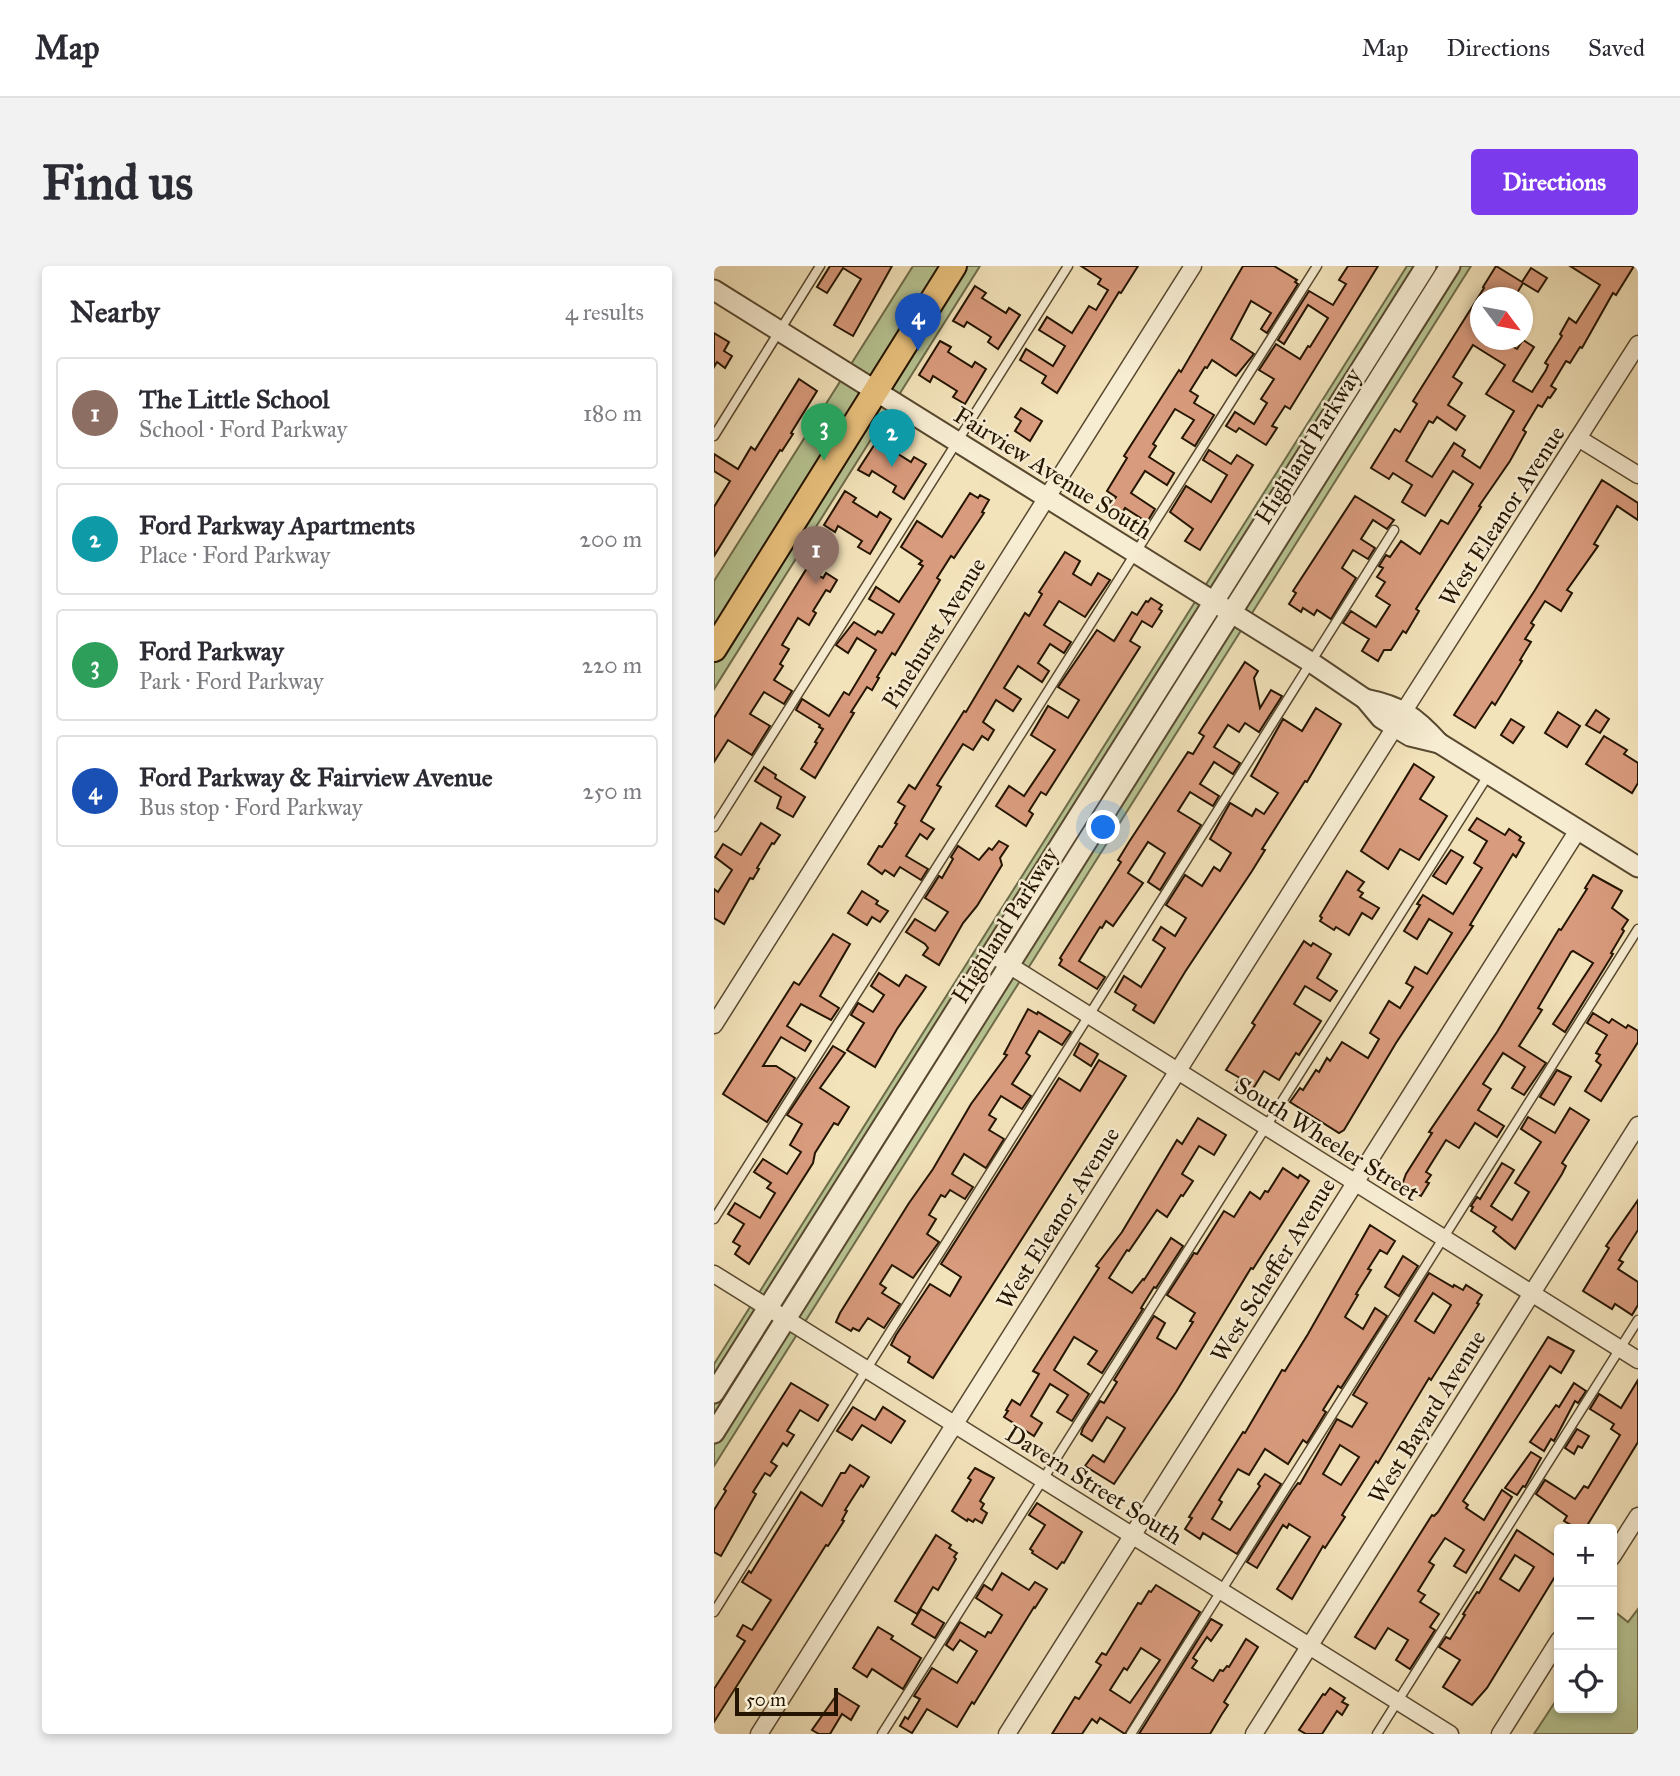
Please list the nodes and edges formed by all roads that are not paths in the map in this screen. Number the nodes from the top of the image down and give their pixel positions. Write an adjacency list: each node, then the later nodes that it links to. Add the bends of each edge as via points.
1 (821, 266): 10 (lane)
2 (938, 266): 12 (main road)
3 (954, 266): 12 (main road)
4 (1068, 266): 15 (lane)
5 (1193, 266): 17 (street, Pinehurst Avenue)
6 (1317, 266): 19 (lane)
7 (1426, 266): 20 (street, Highland Parkway)
8 (1450, 266): 21 (street, Highland Parkway)
9 (714, 290): 10 (street, Fairview Avenue South)
10 (780, 331): 12 (street, Fairview Avenue South); 13 (lane)
11 (1638, 344): 14 (street, West Eleanor Avenue)
12 (870, 388): 15 (street, Fairview Avenue South); 22 (main road); 23 (main road)
13 (714, 436)
14 (1578, 438): 16 (street); 25 (street, West Eleanor Avenue)
15 (957, 441): 17 (street, Fairview Avenue South); 27 (lane)
16 (1638, 475)
17 (1046, 498): 19 (street, Fairview Avenue South); 33 (street, Pinehurst Avenue)
18 (1394, 530): 24 (lane)
19 (1135, 554): 20 (street, Fairview Avenue South); 38 (lane)
20 (1214, 602): 21 (street, Fairview Avenue South); 31 (street, Highland Parkway)
21 (1231, 613): 24 (street, Fairview Avenue South); 31 (street, Highland Parkway)
22 (714, 620)
23 (714, 649)
24 (1312, 663): 25 (street, Fairview Avenue South, via 1365,699 1390,704); 32 (lane)
25 (1400, 719): 26 (street, Fairview Avenue South, via 1420,721 1439,743); 34 (street, West Eleanor Avenue)
26 (1489, 774): 28 (street, Fairview Avenue South); 36 (lane)
27 (714, 827)
28 (1578, 830): 29 (street, Fairview Avenue South); 37 (street, West Scheffer Avenue)
29 (1638, 867)
30 (1638, 929): 39 (lane)
31 (1001, 960): 32 (street, South Wheeler Street); 42 (street, Highland Parkway); 43 (street, Highland Parkway)
32 (1089, 1016): 34 (street, South Wheeler Street); 47 (lane)
33 (714, 1025)
34 (1177, 1072): 36 (street, South Wheeler Street); 49 (street, West Eleanor Avenue)
35 (1638, 1125): 41 (street, West Bayard Avenue)
36 (1266, 1128): 37 (street, South Wheeler Street); 51 (lane)
37 (1355, 1183): 39 (street, South Wheeler Street); 53 (street, West Scheffer Avenue)
38 (714, 1219)
39 (1444, 1239): 41 (street, South Wheeler Street); 55 (lane)
40 (714, 1274): 42 (street, Davern Street South)
41 (1532, 1293): 45 (street, South Wheeler Street); 57 (street, West Bayard Avenue)
42 (768, 1308): 43 (street, Davern Street South); 48 (street, Highland Parkway)
43 (786, 1319): 47 (street, Davern Street South); 50 (street, Highland Parkway)
44 (1638, 1320): 45 (lane)
45 (1620, 1348): 46 (street, South Wheeler Street); 59 (lane)
46 (1638, 1360)
47 (867, 1370): 49 (street, Davern Street South); 56 (lane)
48 (714, 1392)
49 (955, 1424): 51 (street, Davern Street South); 60 (street, West Eleanor Avenue)
50 (714, 1433)
51 (1044, 1480): 53 (street, Davern Street South); 61 (lane)
52 (1638, 1516): 54 (street)
53 (1132, 1536): 55 (street, Davern Street South); 62 (street, West Scheffer Avenue)
54 (1617, 1549)
55 (1221, 1591): 57 (street, Davern Street South); 63 (lane)
56 (714, 1612)
57 (1309, 1646): 59 (street, Davern Street South); 64 (street, West Bayard Avenue)
58 (1554, 1648): 67 (street)
59 (1397, 1701): 65 (lane); 66 (street, Davern Street South)
60 (759, 1734)
61 (882, 1734)
62 (1007, 1734)
63 (1131, 1734)
64 (1254, 1734)
65 (1377, 1734)
66 (1450, 1734)
67 (1500, 1734)

